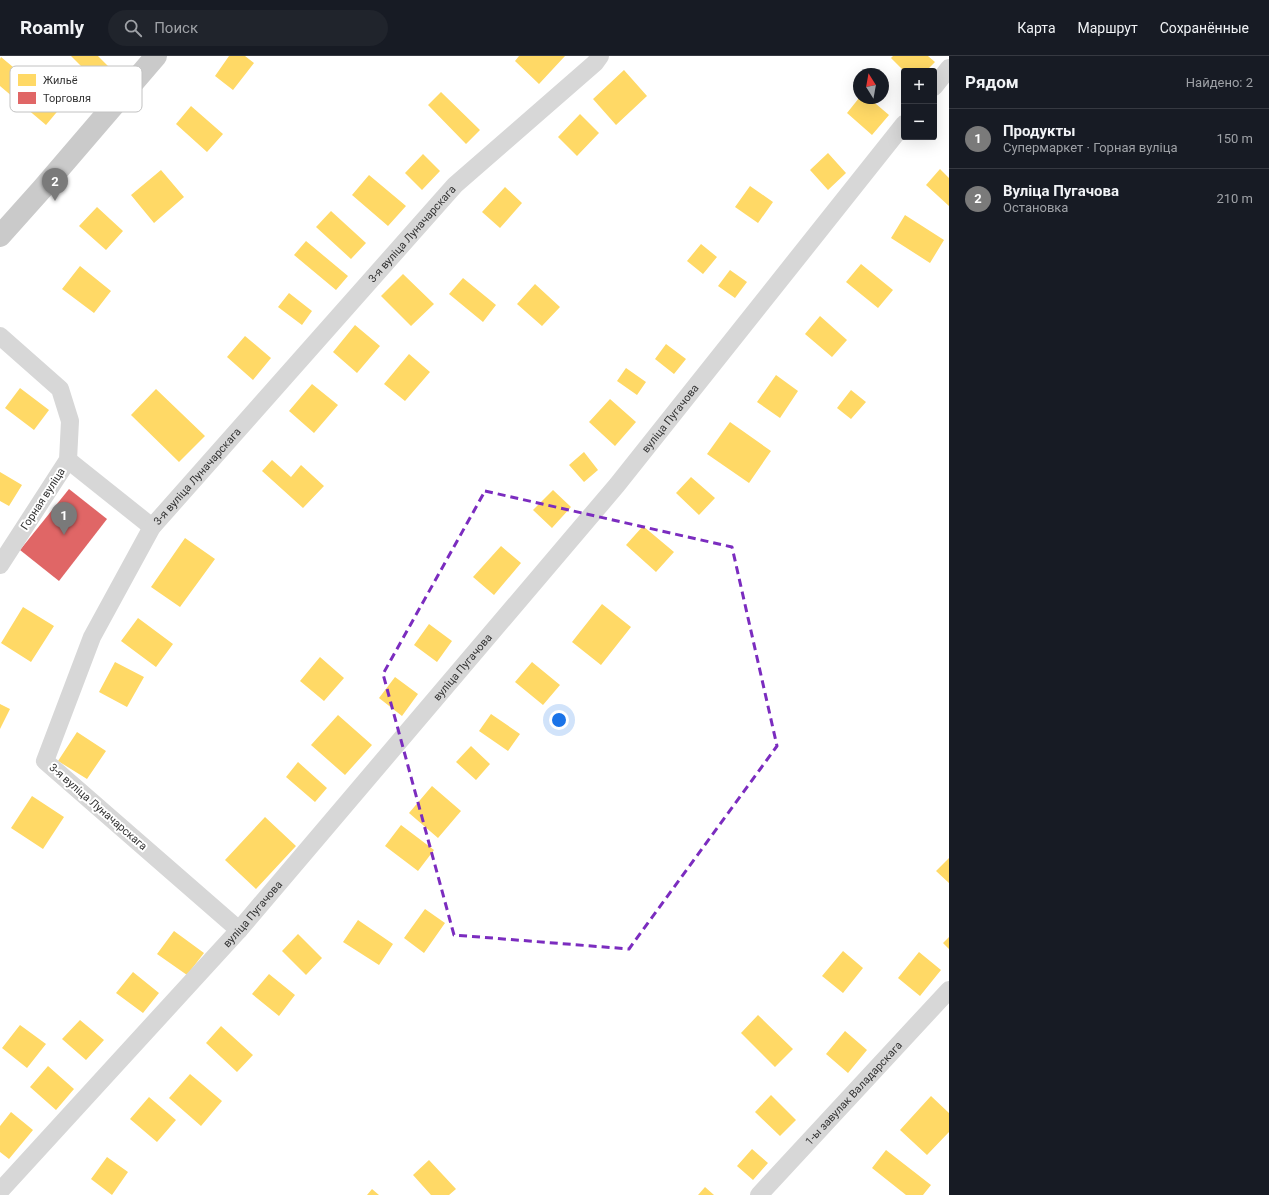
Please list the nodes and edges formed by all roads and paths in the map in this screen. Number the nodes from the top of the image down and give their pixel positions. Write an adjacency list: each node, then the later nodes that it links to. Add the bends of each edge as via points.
1 (156, 56): 4 (main road)
2 (600, 56): 11 (street, 3-я вуліца Луначарскага, via 455,185)
3 (949, 68): 5 (street)
4 (142, 72)
5 (937, 82)
6 (108, 112): 8 (main road)
7 (901, 128): 13 (street, вуліца Пугачова, via 617,485)
8 (0, 236)
9 (0, 336): 10 (street, Горная вуліца, via 60,389 70,421)
10 (68, 460): 11 (street); 12 (street, Горная вуліца)
11 (152, 527): 13 (street, 3-я вуліца Луначарскага, via 92,637 45,761)
12 (0, 565)
13 (239, 930): 15 (street, вуліца Пугачова)
14 (949, 990): 16 (street, 1-ы завулак Валадарскага)
15 (0, 1191)
16 (759, 1195)

